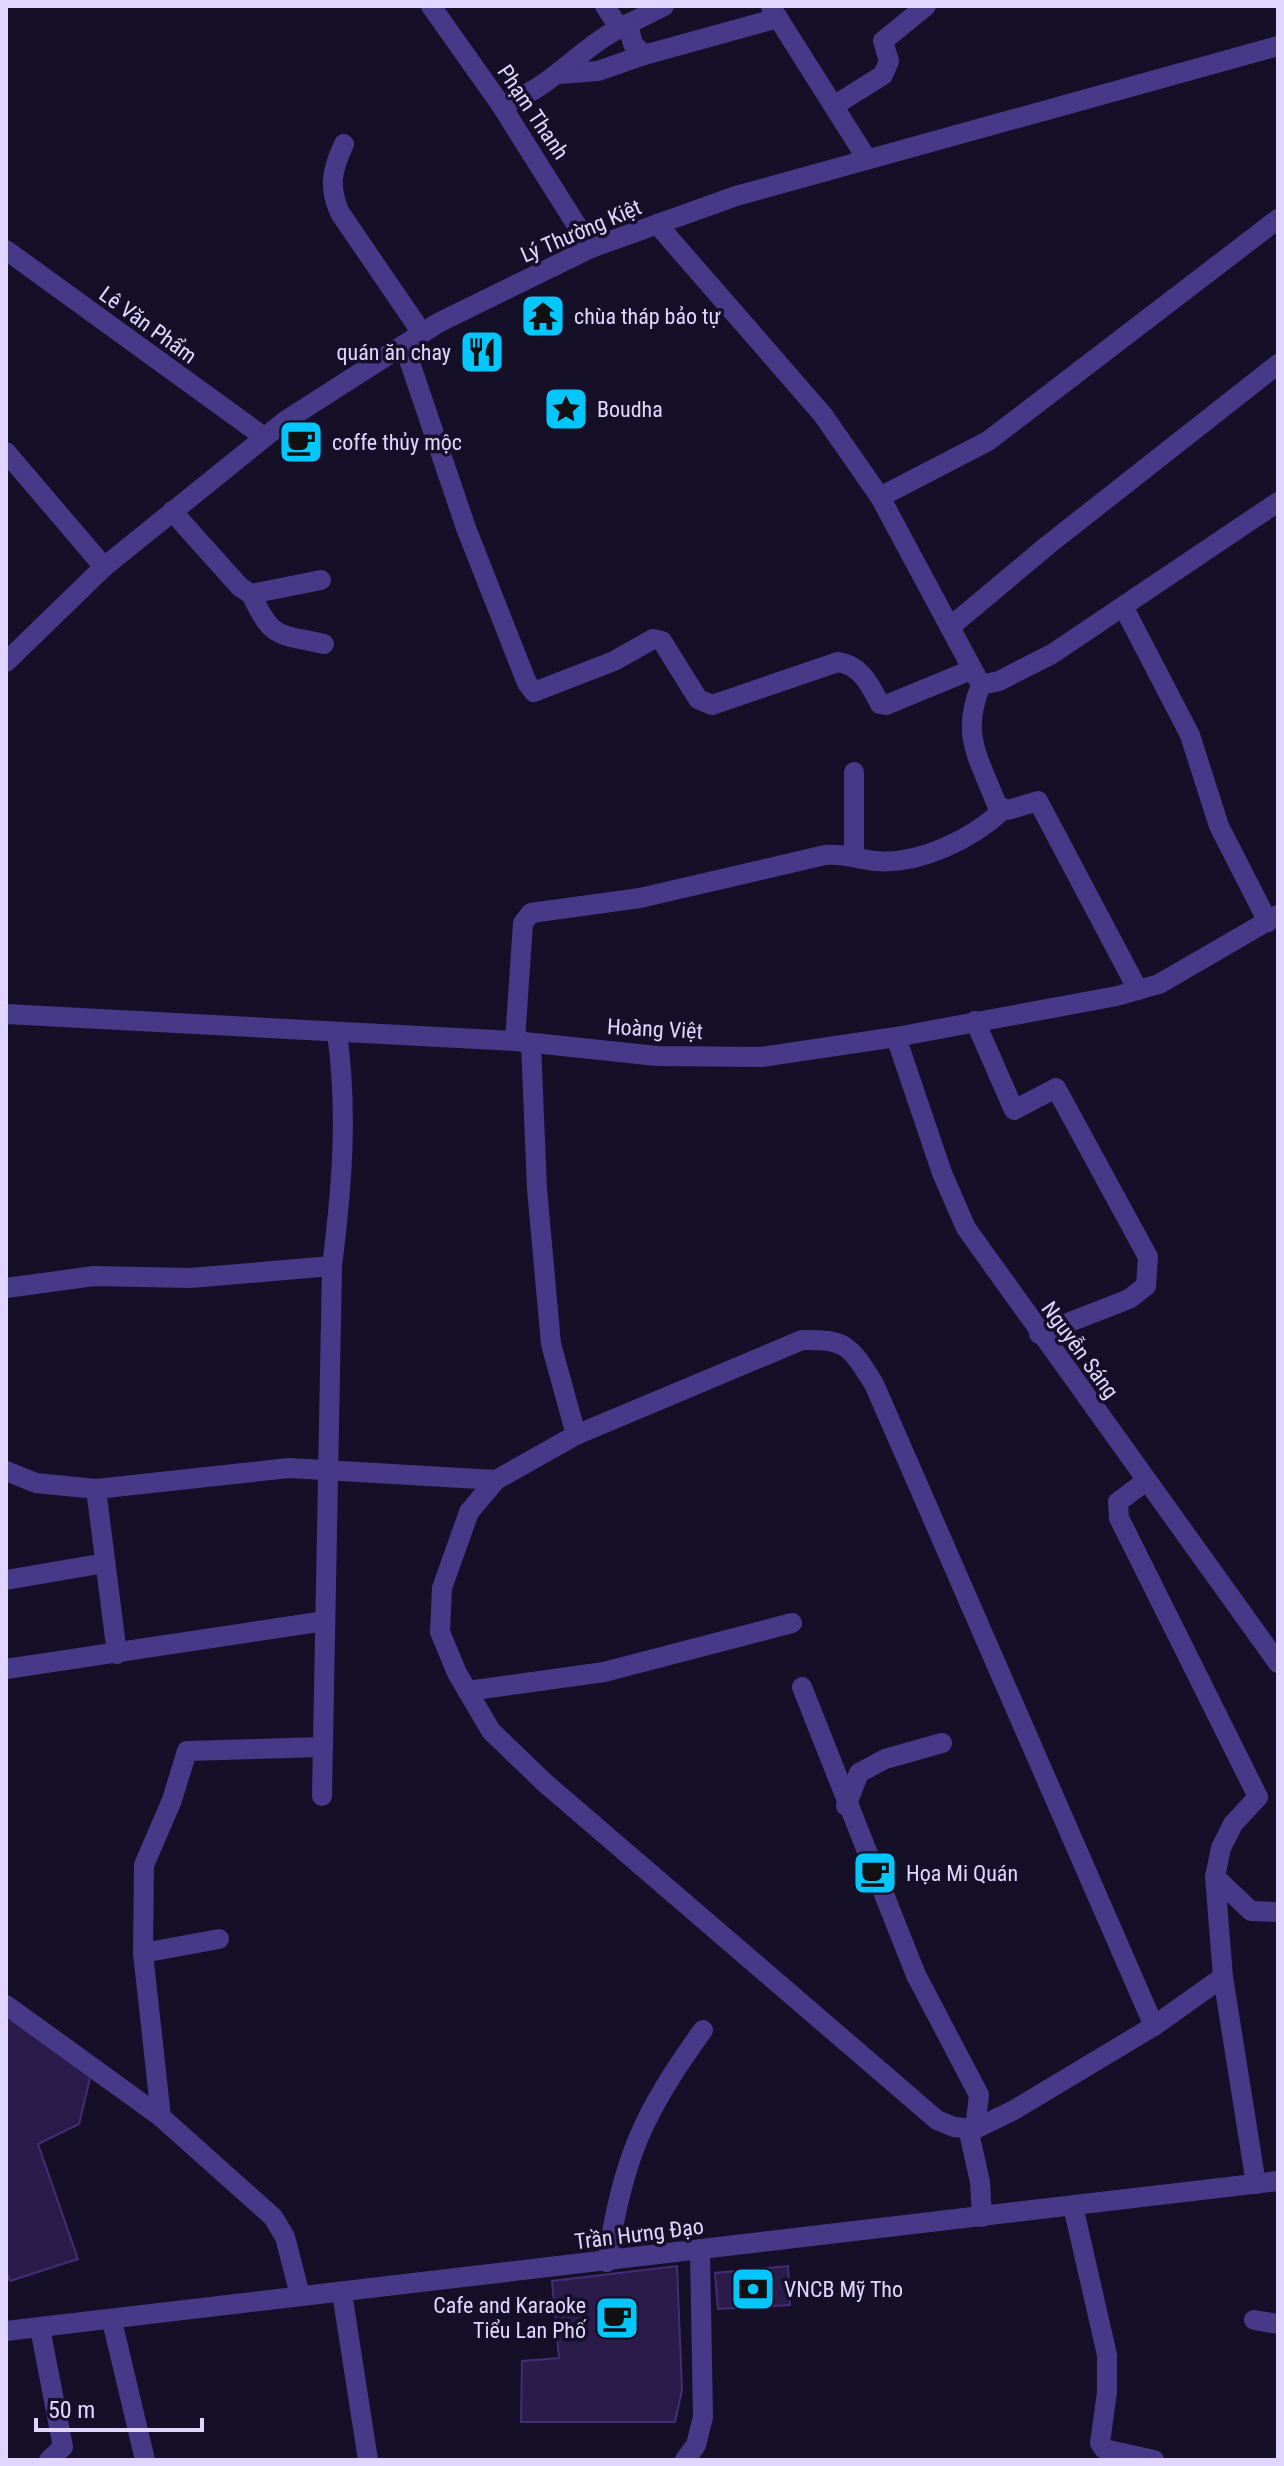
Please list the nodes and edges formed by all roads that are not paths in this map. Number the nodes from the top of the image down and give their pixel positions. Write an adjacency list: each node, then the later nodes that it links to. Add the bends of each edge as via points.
1 (431, 6): 10 (street, Phạm Thanh)
2 (605, 6): 6 (street)
3 (664, 6): 6 (street)
4 (926, 6): 11 (street, via 883,41 889,61 883,75)
5 (775, 12): 8 (street); 11 (street)
6 (624, 26): 8 (street); 9 (street, via 572,59)
7 (1278, 46): 13 (street, Lý Thường Kiệt)
8 (644, 55): 9 (street, via 598,71)
9 (559, 74): 10 (street)
10 (501, 105): 16 (street, Phạm Thanh)
11 (835, 105): 13 (street)
12 (344, 144): 18 (street, via 331,173 332,196)
13 (867, 159): 15 (street, Lý Thường Kiệt)
14 (1278, 219): 23 (street, via 988,441)
15 (657, 224): 16 (street, Lý Thường Kiệt); 23 (street, via 823,415)
16 (591, 248): 18 (street, Lý Thường Kiệt)
17 (6, 250): 21 (street, Lê Văn Phẩm)
18 (422, 333): 19 (street, Lý Thường Kiệt)
19 (404, 345): 21 (street, Lý Thường Kiệt); 33 (street, via 466,528 534,692 614,661 653,639 662,641 698,699 712,705 838,662 861,673 880,704 886,705)
20 (1278, 364): 30 (street)
21 (264, 437): 25 (street, Lý Thường Kiệt)
22 (6, 452): 26 (street)
23 (880, 497): 30 (street)
24 (1278, 502): 29 (street)
25 (172, 511): 26 (street, Lý Thường Kiệt); 28 (street)
26 (104, 567): 32 (street, Lý Thường Kiệt)
27 (321, 580): 28 (street)
28 (251, 594): 31 (street, via 274,633)
29 (1124, 608): 33 (street, via 999,681); 37 (street, via 1190,735 1219,826)
30 (950, 627): 33 (street)
31 (324, 644)
32 (6, 662)
33 (976, 678): 35 (street, via 971,738)
34 (854, 772): 36 (street)
35 (1003, 810): 36 (street, via 979,831 921,855 875,861); 38 (street, via 1038,801)
36 (854, 855): 43 (street, via 825,855 640,898 531,913 523,923)
37 (1273, 918): 38 (street, Hoàng Việt, via 1159,984)
38 (1138, 990): 40 (street, Hoàng Việt)
39 (6, 1014): 41 (street, Hoàng Việt)
40 (975, 1021): 42 (street, Hoàng Việt); 46 (street, via 1014,1110 1056,1088 1148,1257 1146,1286 1129,1299)
41 (337, 1033): 43 (street, Hoàng Việt); 44 (street, via 345,1090 342,1186)
42 (896, 1037): 43 (street, Hoàng Việt, via 761,1057 657,1056); 46 (street, Nguyễn Sáng, via 966,1228)
43 (523, 1042): 47 (street, via 551,1344)
44 (332, 1266): 45 (street, via 190,1278 94,1276); 49 (street)
45 (6, 1288)
46 (1039, 1334): 51 (street, Nguyễn Sáng)
47 (576, 1435): 50 (street); 72 (street, via 802,1340 834,1339 858,1357)
48 (6, 1471): 52 (street, via 36,1483)
49 (329, 1473): 50 (street); 52 (street, via 289,1468); 55 (street)
50 (496, 1480): 61 (street, via 469,1512 442,1588 440,1632)
51 (1146, 1481): 58 (street, Nguyễn Sáng); 66 (street, via 1118,1502 1119,1518 1258,1797 1233,1824)
52 (96, 1489): 53 (street)
53 (105, 1563): 54 (street); 57 (street)
54 (6, 1580)
55 (325, 1621): 57 (street); 63 (street)
56 (792, 1623): 61 (street, via 604,1672)
57 (117, 1654): 59 (street)
58 (1278, 1663)
59 (6, 1669)
60 (802, 1687): 65 (street)
61 (467, 1691): 75 (street, via 491,1731 632,1861 937,2120)
62 (942, 1743): 65 (street, via 885,1759 859,1773)
63 (323, 1747): 64 (street); 69 (street, via 187,1751 144,1865)
64 (322, 1796)
65 (846, 1806): 75 (street, via 916,1975 979,2095)
66 (1215, 1877): 67 (street, via 1251,1911); 70 (street)
67 (1278, 1912)
68 (219, 1939): 69 (street)
69 (143, 1953): 74 (street)
70 (1223, 1977): 72 (street); 77 (street)
71 (6, 2005): 74 (street)
72 (1154, 2026): 75 (street, via 1014,2110)
73 (703, 2030): 81 (street, via 649,2110 630,2151)
74 (161, 2117): 83 (street, via 281,2225)
75 (972, 2128): 79 (street)
76 (1278, 2181): 77 (street, Trần Hưng Đạo)
77 (1256, 2184): 78 (street, Trần Hưng Đạo)
78 (1073, 2206): 79 (street, Trần Hưng Đạo); 93 (street, via 1107,2355 1100,2443 1104,2449)
79 (982, 2217): 80 (street, Trần Hưng Đạo)
80 (700, 2252): 81 (street, Trần Hưng Đạo); 92 (street, via 703,2417 696,2445)
81 (607, 2262): 82 (street, Trần Hưng Đạo)
82 (342, 2293): 83 (street, Trần Hưng Đạo); 91 (street)
83 (300, 2295): 85 (street, Trần Hưng Đạo)
84 (1254, 2320): 86 (street)
85 (112, 2321): 87 (street, Trần Hưng Đạo); 90 (street)
86 (1278, 2324)
87 (40, 2328): 88 (street, Trần Hưng Đạo); 89 (street, via 63,2447)
88 (6, 2331)
89 (49, 2460)
90 (145, 2460)
91 (368, 2460)
92 (685, 2460)
93 (1154, 2460)

